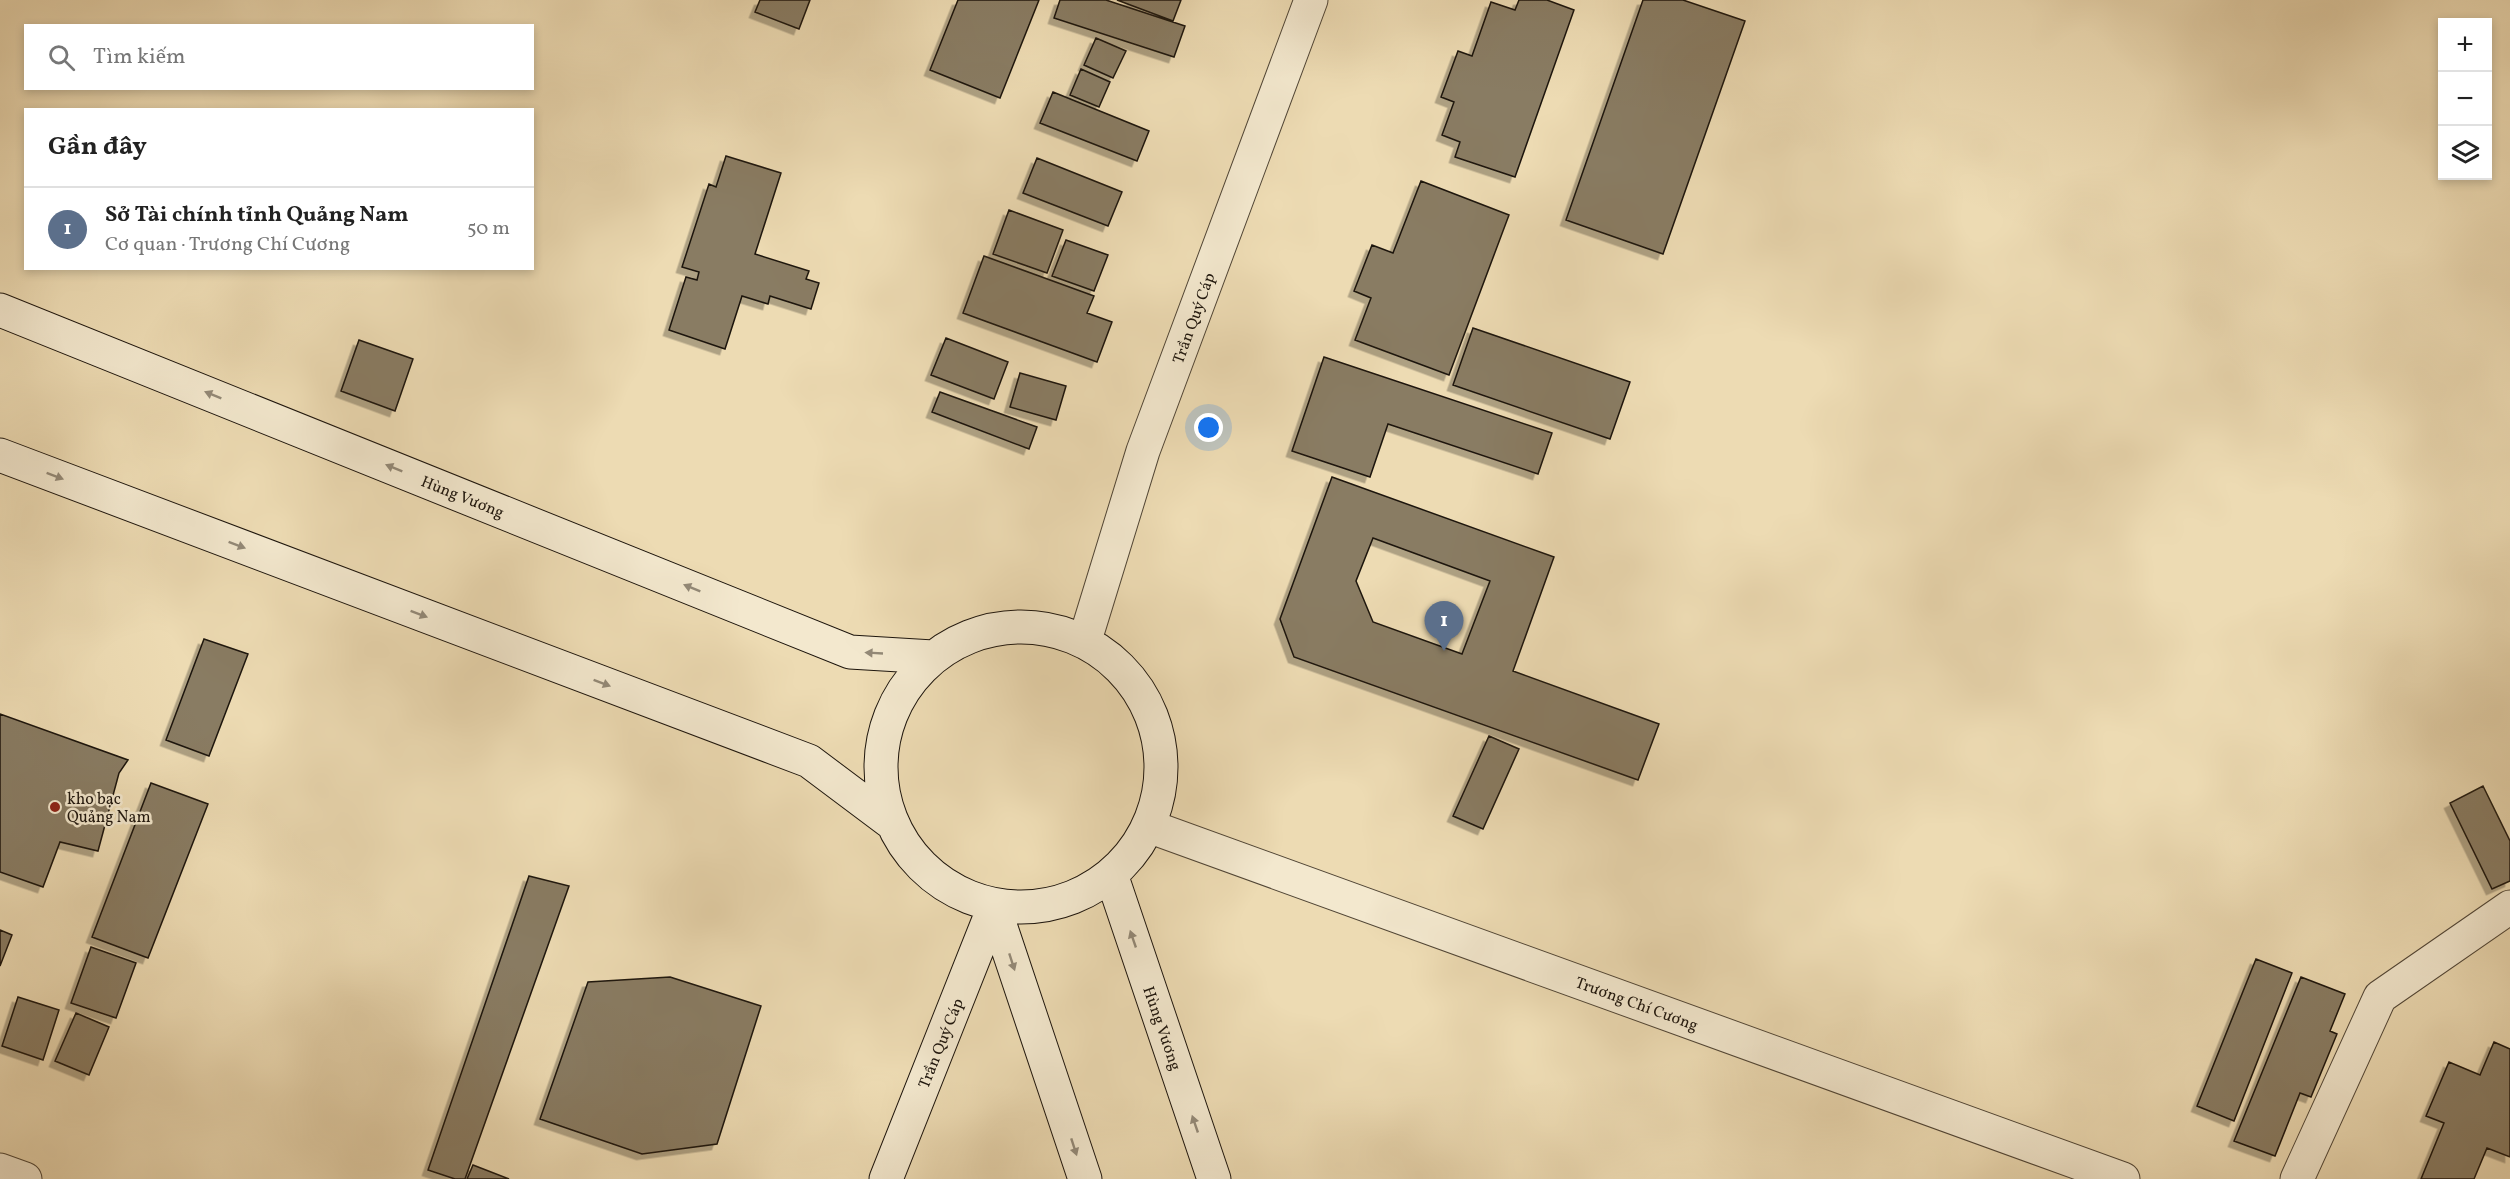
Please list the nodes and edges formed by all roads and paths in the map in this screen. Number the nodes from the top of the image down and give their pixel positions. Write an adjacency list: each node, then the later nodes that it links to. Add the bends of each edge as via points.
1 (1311, 0): 4 (main road, Trần Quý Cáp, via 1143,451)
2 (0, 310): 5 (main road, Hùng Vương, one-way to 2, via 850,652)
3 (0, 455): 6 (main road, one-way to 6, via 808,761)
4 (1085, 640): 5 (main road, via 1033,626 980,632); 7 (main road, via 1140,687 1164,756)
5 (933, 657): 6 (main road, via 895,703 879,761)
6 (889, 820): 9 (main road, via 930,877)
7 (1151, 827): 8 (main road); 16 (main road, Trương Chí Cương)
8 (1112, 877): 9 (main road, via 1057,905); 15 (main road, Hùng Vương, one-way to 8)
9 (994, 907): 13 (main road, Trần Quý Cáp); 14 (main road, one-way to 14)
10 (2510, 907): 17 (main road, via 2380,998)
11 (0, 1170): 12 (main road)
12 (25, 1179)
13 (886, 1179)
14 (1085, 1179)
15 (1214, 1179)
16 (2123, 1179)
17 (2297, 1179)

